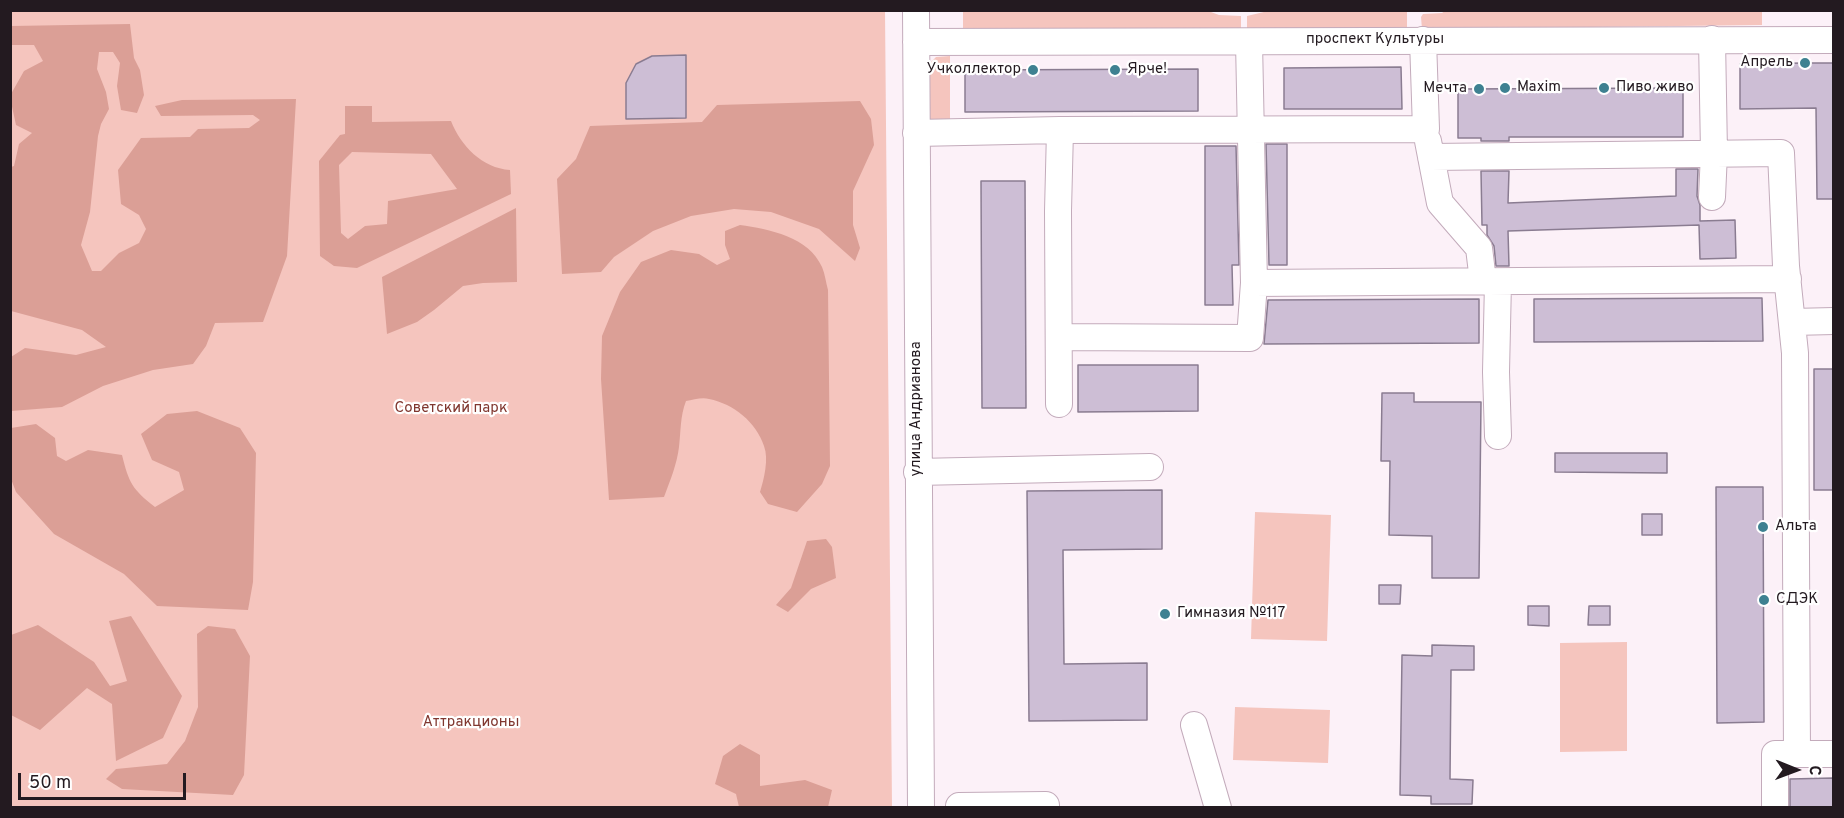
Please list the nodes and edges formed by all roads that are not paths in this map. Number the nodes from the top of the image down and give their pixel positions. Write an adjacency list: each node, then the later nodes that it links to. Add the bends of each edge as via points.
1 (916, 10): 5 (street, улица Андрианова)
2 (1712, 39): 3 (street, проспект Культуры); 4 (street, проспект Культуры); 11 (street)
3 (1423, 40): 6 (street, проспект Культуры); 7 (street)
4 (1833, 40)
5 (916, 42): 6 (street, проспект Культуры); 10 (street, улица Андрианова)
6 (1250, 42): 9 (street)
7 (1426, 129): 9 (street); 12 (street)
8 (1060, 130): 9 (street); 10 (street); 19 (street)
9 (1251, 130): 16 (street)
10 (916, 133): 23 (street, улица Андрианова)
11 (1714, 153): 12 (street); 13 (street); 14 (street, via 1781,153)
12 (1431, 157): 15 (street, via 1440,203 1479,248)
13 (1712, 197)
14 (1788, 279): 15 (street); 18 (street)
15 (1490, 282): 16 (street); 21 (street)
16 (1254, 283): 19 (street, via 1250,338)
17 (1833, 321): 18 (street)
18 (1792, 322): 25 (street)
19 (1059, 337): 20 (street)
20 (1059, 404)
21 (1498, 436)
22 (1150, 467): 23 (street)
23 (917, 472): 28 (street, улица Андрианова)
24 (1194, 725): 30 (street)
25 (1797, 754): 26 (street); 31 (street, via 1775,754)
26 (1833, 754)
27 (959, 806): 29 (street)
28 (921, 807)
29 (1046, 807)
30 (1218, 807)
31 (1775, 807)

